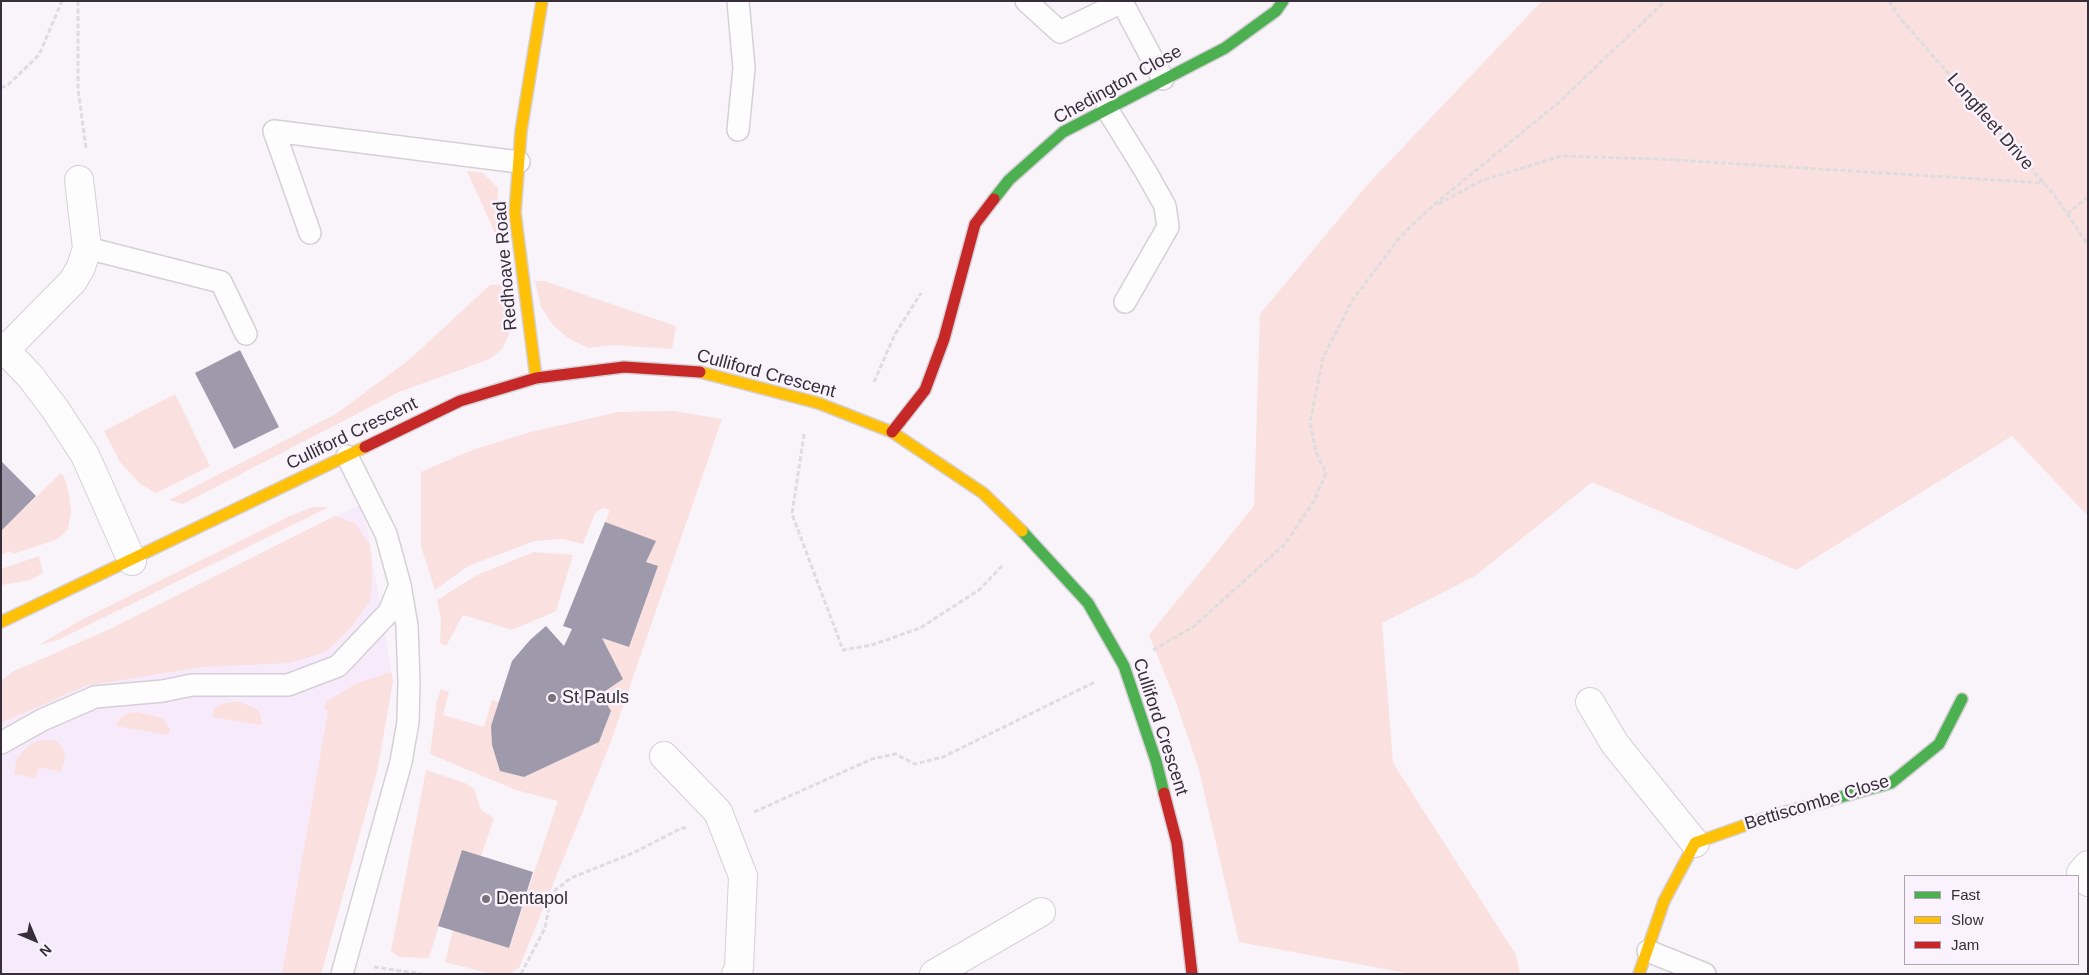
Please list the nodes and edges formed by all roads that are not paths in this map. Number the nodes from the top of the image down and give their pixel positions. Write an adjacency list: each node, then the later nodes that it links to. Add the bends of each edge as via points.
1 (542, 1): 8 (street, Redhoave Road, via 520,132)
2 (738, 1): 7 (lane, via 744,68)
3 (1026, 1): 5 (lane, via 1060,32 1122,2)
4 (1283, 1): 5 (street, Chedington Close, via 1276,10 1225,48)
5 (1163, 79): 6 (street, Chedington Close)
6 (1107, 109): 12 (lane, via 1165,206 1168,227); 16 (street, Chedington Close, via 1063,132 1009,180 975,224 944,339 925,390)
7 (738, 130)
8 (519, 162): 10 (lane, via 274,131); 15 (street, Redhoave Road, via 515,213)
9 (79, 180): 11 (street)
10 (310, 233)
11 (88, 248): 13 (lane, via 221,282); 14 (street, via 73,281)
12 (1125, 302)
13 (246, 334)
14 (3, 348): 18 (street, via 55,409 84,455)
15 (536, 378): 16 (street, Culliford Crescent, via 624,367 694,370 818,403); 17 (street, Culliford Crescent, via 460,401)
16 (892, 432): 33 (street, Culliford Crescent, via 983,493 1034,543 1088,603 1124,666 1156,761 1178,843)
17 (348, 456): 18 (street, Culliford Crescent); 19 (lane, via 386,534)
18 (132, 561): 20 (street, Culliford Crescent)
19 (400, 585): 23 (lane, via 390,612 338,666 288,685 192,685 95,697 42,720); 30 (lane, via 409,655 408,722 401,762)
20 (1, 622)
21 (1962, 699): 25 (street, Bettiscombe Close, via 1939,744 1891,783 1771,816)
22 (1590, 702): 25 (street, via 1615,744)
23 (1, 743)
24 (664, 756): 31 (street, via 718,812 743,876)
25 (1695, 843): 29 (street, via 1664,901)
26 (2088, 865): 27 (street, via 2081,873)
27 (2088, 882)
28 (1041, 912): 32 (street)
29 (1648, 951): 34 (street); 35 (lane)
30 (344, 967)
31 (744, 972)
32 (934, 974)
33 (1192, 974)
34 (1639, 974)
35 (1705, 974)

